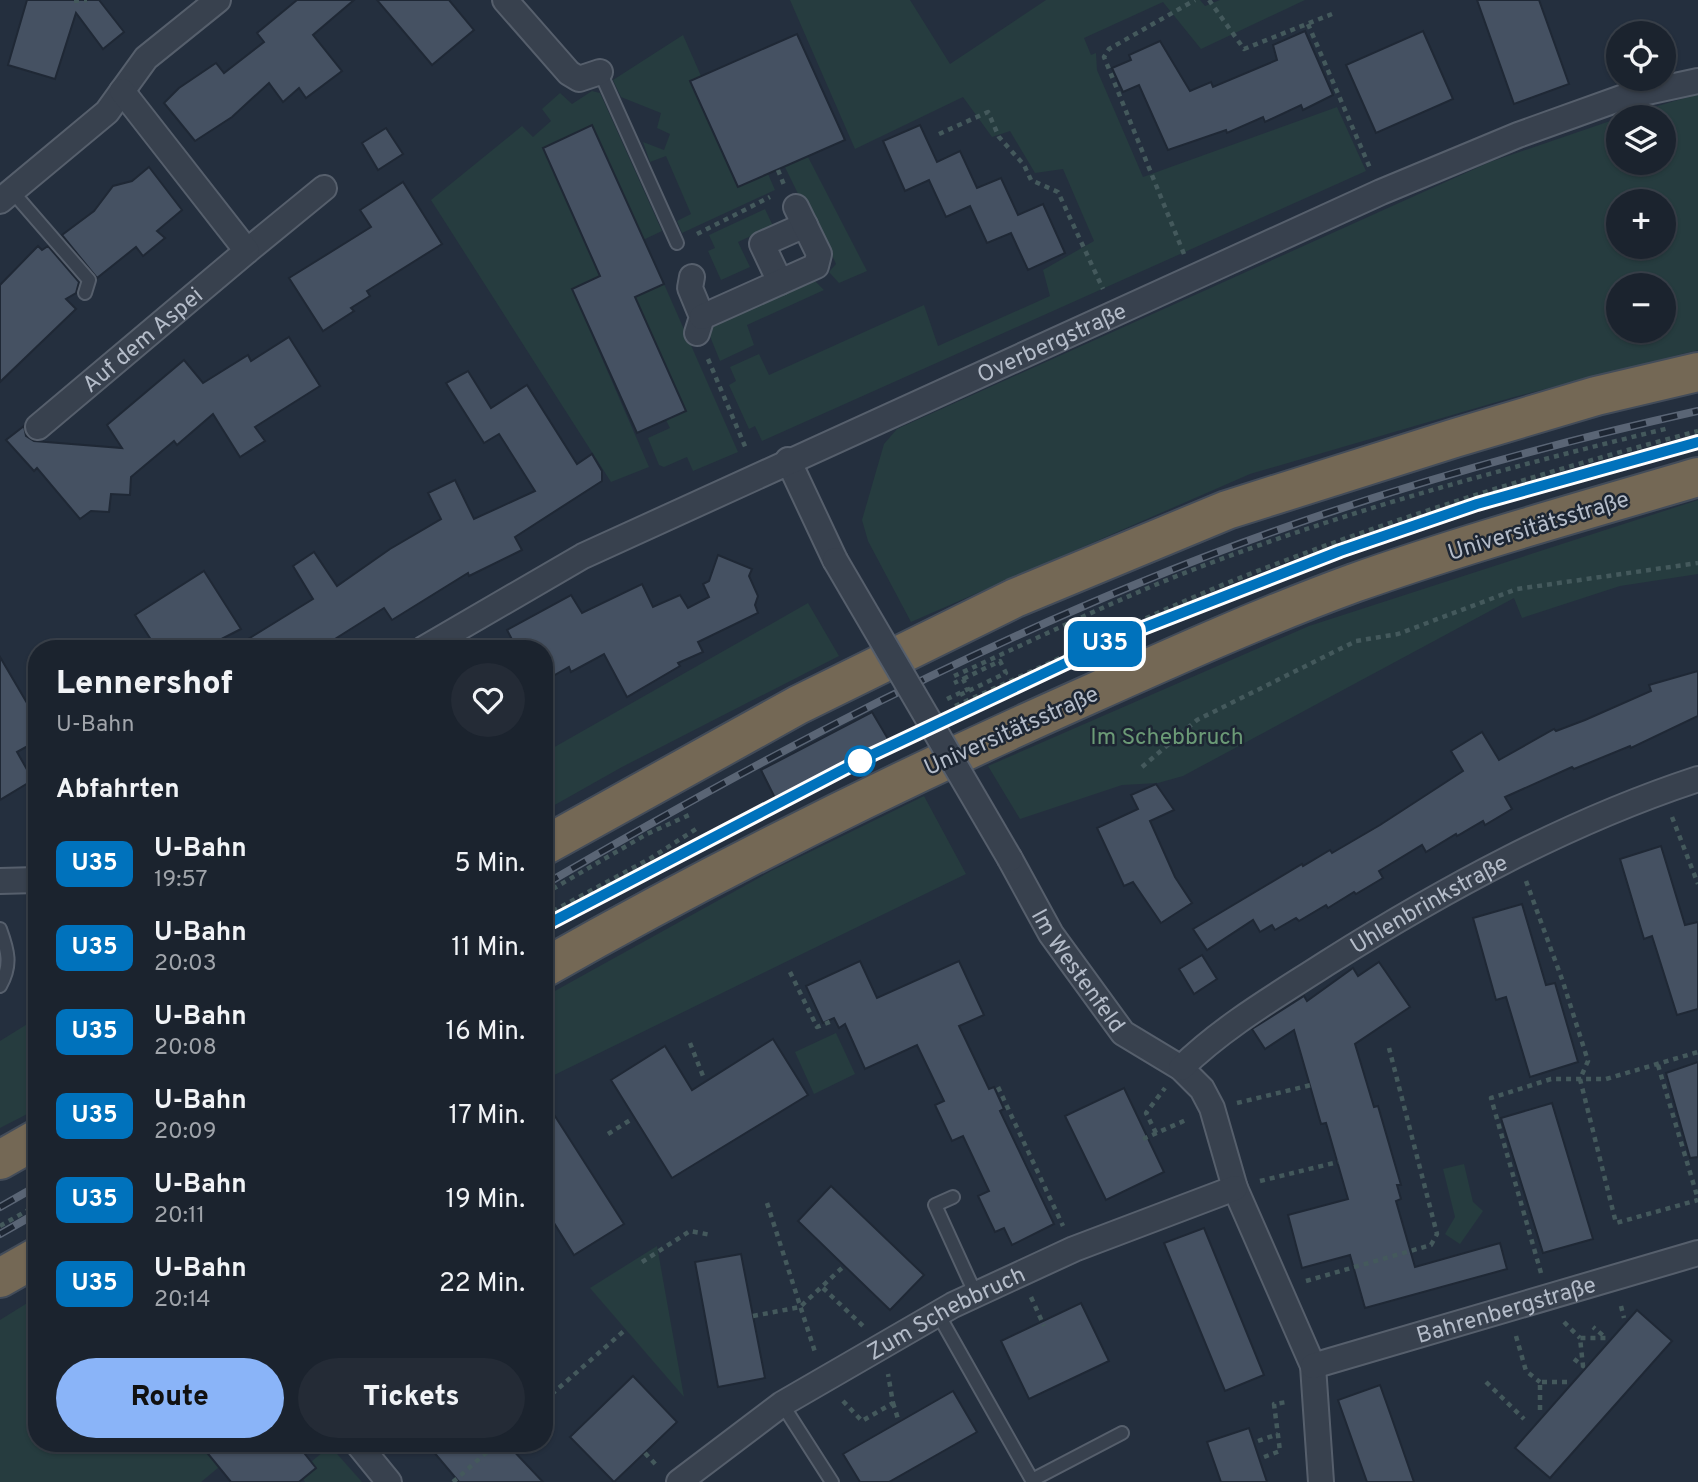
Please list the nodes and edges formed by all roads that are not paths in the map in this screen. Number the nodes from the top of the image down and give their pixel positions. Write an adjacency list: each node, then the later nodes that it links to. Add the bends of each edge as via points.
1 (218, 0): 5 (street, via 146,58)
2 (505, 0): 3 (street, via 569,73 579,79)
3 (600, 72): 8 (lane)
4 (1698, 81): 15 (street, Overbergstraße, via 1624,97 1518,135)
5 (122, 91): 7 (street, via 107,112); 9 (street)
6 (324, 188): 9 (street, Auf dem Aspei)
7 (6, 196): 12 (lane, via 89,280)
8 (677, 243)
9 (247, 251): 14 (street, Auf dem Aspei)
10 (692, 277): 11 (street, via 690,288 704,312)
11 (780, 282): 11 (street, via 762,244 796,207 819,254 816,266)
12 (85, 293)
13 (1698, 372): 19 (highway, via 1583,400 1227,510 1015,598 798,705)
14 (38, 427)
15 (788, 460): 17 (street, Overbergstraße, via 583,556); 25 (street, Im Westenfeld, bridge, via 835,560 1063,953 1123,1032)
16 (1698, 477): 23 (highway, Universitätsstraße, via 1483,540 1213,638 881,789 660,902)
17 (438, 640)
18 (1698, 779): 25 (street, Uhlenbrinkstraße, via 1516,856 1401,917 1211,1038)
19 (553, 841)
20 (28, 880): 21 (street)
21 (0, 881)
22 (0, 929): 24 (lane, via 9,955)
23 (553, 963)
24 (0, 986)
25 (1181, 1068): 28 (street, Im Westenfeld, via 1202,1089 1212,1108)
26 (28, 1144): 27 (highway)
27 (0, 1160)
28 (1235, 1188): 33 (street, Zum Schebbruch, via 1074,1249); 35 (street, Im Westenfeld)
29 (953, 1197): 33 (lane, via 936,1205)
30 (1698, 1253): 35 (street, Bahrenbergstraße)
31 (28, 1262): 32 (highway)
32 (0, 1278)
33 (976, 1295): 34 (street, Zum Schebbruch)
34 (938, 1314): 36 (street, Zum Schebbruch); 37 (lane, via 1032,1480)
35 (1313, 1366): 42 (street, Im Westenfeld)
36 (782, 1404): 40 (street, Zum Schebbruch); 41 (lane)
37 (1122, 1433)
38 (365, 1452): 39 (street)
39 (389, 1482)
40 (678, 1482)
41 (832, 1482)
42 (1321, 1482)

